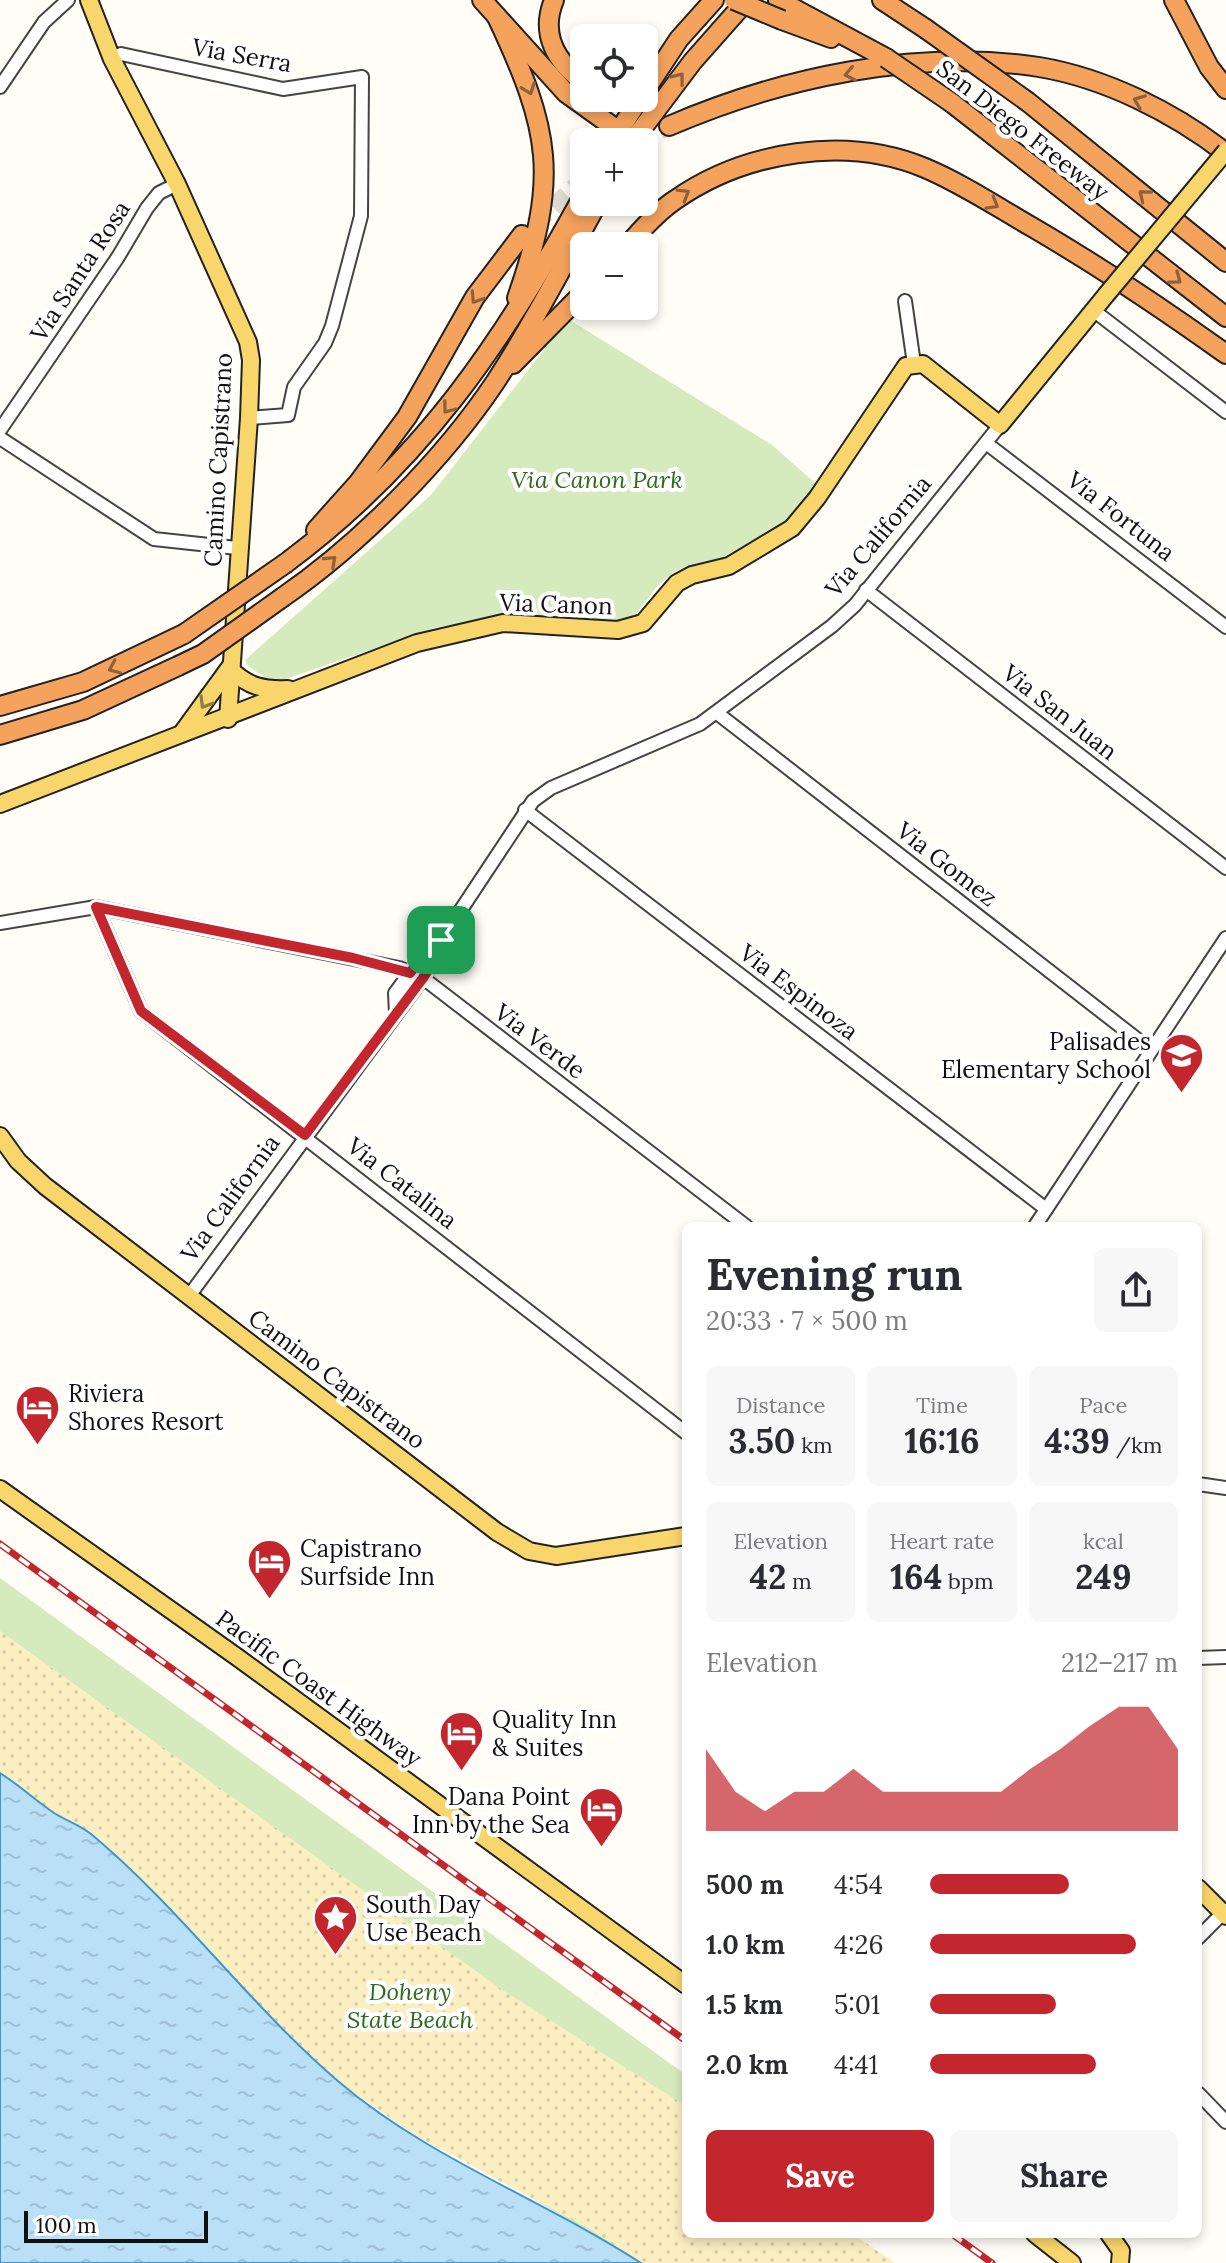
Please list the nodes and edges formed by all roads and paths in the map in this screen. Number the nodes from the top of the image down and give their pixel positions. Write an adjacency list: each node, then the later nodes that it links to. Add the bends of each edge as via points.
1 (68, 0): 18 (street, via 44,22)
2 (89, 0): 14 (main road, Camino Capistrano)
3 (482, 0): 11 (highway)
4 (554, 0): 16 (highway, via 548,24 557,59)
5 (714, 0): 12 (highway)
6 (734, 0): 10 (highway, bridge)
7 (747, 0): 22 (highway, one-way to 7)
8 (882, 0): 29 (highway, San Diego Freeway, one-way to 8, bridge, via 1028,102)
9 (1174, 0): 19 (highway)
10 (784, 9): 13 (highway, San Diego Freeway); 13 (highway, via 825,36)
11 (497, 17): 21 (highway, via 566,93); 34 (highway, one-way to 34, via 534,104 545,171 540,222)
12 (691, 23): 15 (highway); 17 (highway)
13 (886, 58): 33 (highway, San Diego Freeway, one-way to 33, bridge, via 952,103)
14 (112, 59): 24 (main road, Camino Capistrano); 39 (street, Via Serra, via 121,54 283,89 359,76 363,80 362,209 338,308 325,343 294,387 286,417)
15 (658, 61)
16 (570, 70)
17 (658, 71)
18 (0, 87)
19 (1226, 89)
20 (669, 126): 23 (highway, one-way to 20, via 1152,106 1096,83 1039,67 962,62 852,73 757,94)
21 (610, 128)
22 (634, 128)
23 (1226, 152): 32 (main road, Via California, bridge)
24 (177, 184): 39 (main road, Camino Capistrano, via 248,342); 41 (street, Via Santa Rosa, via 159,193 147,208)
25 (572, 216): 34 (highway)
26 (590, 216): 37 (highway)
27 (641, 232): 35 (highway, one-way to 35, via 673,201 753,162 807,153 878,155 967,188 1161,307)
28 (522, 235): 45 (highway, one-way to 45, via 475,297 407,417 358,483)
29 (1226, 262)
30 (905, 301): 36 (street)
31 (570, 306): 37 (highway)
32 (1093, 310): 38 (street); 40 (main road, Via California)
33 (1226, 317)
34 (508, 321): 45 (highway, one-way to 45, via 405,459 332,529)
35 (1226, 354)
36 (914, 364): 40 (main road, via 923,364); 49 (main road, Via Canon, via 898,375 792,528 729,566 677,583 643,623 618,630 503,623 478,627 417,643)
37 (495, 383): 53 (highway, one-way to 37, bridge, via 83,710 203,654 321,571 396,500)
38 (1226, 412)
39 (249, 418): 44 (main road, Camino Capistrano)
40 (1000, 425): 43 (street, Via California)
41 (0, 430)
42 (0, 438): 44 (street, via 154,539)
43 (986, 443): 46 (street, Via California); 47 (street, Via Fortuna)
44 (237, 548): 48 (main road, Camino Capistrano)
45 (286, 563): 50 (highway, one-way to 50, bridge, via 184,634 83,682)
46 (866, 590): 51 (street, Via California, via 832,626); 57 (street, Via San Juan)
47 (1226, 627)
48 (230, 668): 49 (main road, via 243,682 262,690); 52 (main road, Camino Capistrano); 54 (main road, one-way to 54)
49 (298, 689): 52 (main road, Via Canon)
50 (0, 706)
51 (717, 713): 56 (street, Via California, via 683,734 551,788); 62 (street, Via Gomez)
52 (228, 719): 54 (main road, Via Canon)
53 (0, 735)
54 (178, 737): 55 (main road, Via Canon)
55 (0, 804)
56 (525, 810): 61 (street, Via California, via 441,940 427,950); 65 (street, Via Espinoza)
57 (1226, 868)
58 (96, 907): 59 (street, Via Verde); 61 (street, Via Verde, via 353,958); 63 (street, Via Catalina, via 141,1011)
59 (0, 923)
60 (1226, 938): 62 (street)
61 (416, 976): 63 (street, Via California, via 395,993 396,1013); 66 (street, Via Verde)
62 (1151, 1050): 65 (street)
63 (305, 1135): 68 (street, Via California); 69 (street, Via Catalina)
64 (0, 1136): 68 (main road, Camino Capistrano, via 45,1186)
65 (1046, 1209): 67 (street)
66 (741, 1222)
67 (1038, 1222)
68 (189, 1296): 73 (main road, Camino Capistrano, via 529,1551 556,1556)
69 (682, 1430)
70 (1202, 1485): 71 (street)
71 (1226, 1488)
72 (0, 1489): 79 (main road, Pacific Coast Highway)
73 (682, 1537)
74 (1226, 1657): 75 (street)
75 (1202, 1658)
76 (1202, 1892): 77 (main road)
77 (1225, 1913): 78 (street)
78 (1202, 1934)
79 (682, 1982)
80 (1202, 2097): 81 (street)
81 (1226, 2122)
82 (1040, 2238): 84 (main road)
83 (1112, 2238): 85 (main road, via 1121,2251)
84 (1072, 2263)
85 (1120, 2263)

